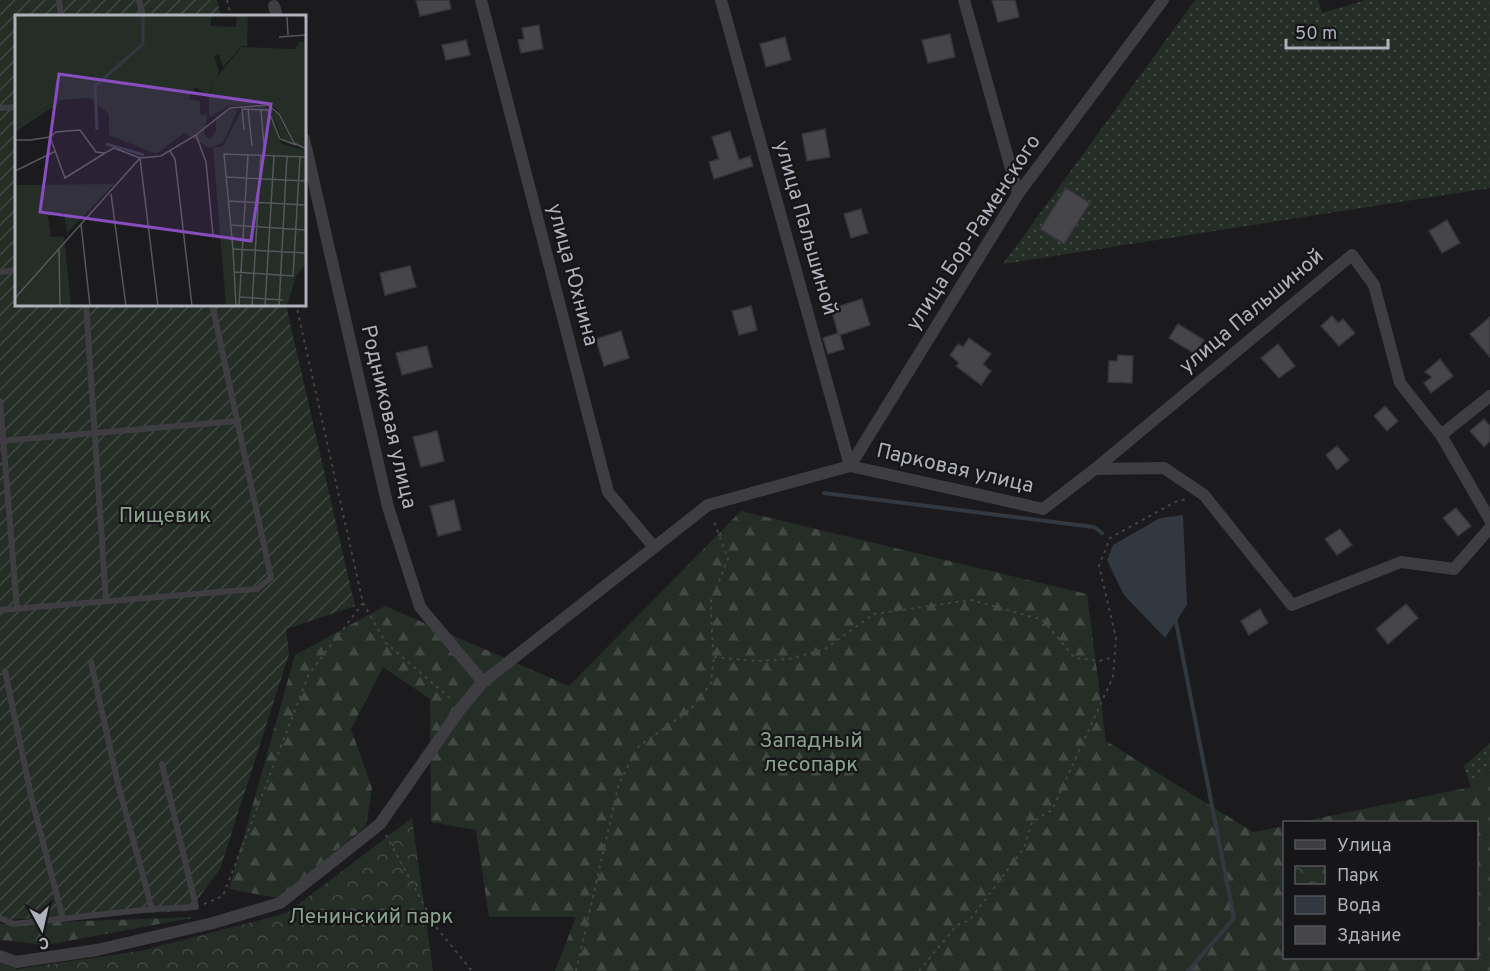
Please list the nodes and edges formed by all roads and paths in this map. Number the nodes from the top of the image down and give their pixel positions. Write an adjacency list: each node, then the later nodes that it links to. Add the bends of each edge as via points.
1 (59, 0): 8 (lane)
2 (139, 0): 9 (lane)
3 (227, 0): 10 (path)
4 (480, 0): 32 (street, улица Юхнина, via 608,492)
5 (721, 0): 26 (street, улица Пальшиной)
6 (964, 0): 14 (street)
7 (1163, 0): 14 (street, улица Бор-Раменского)
8 (61, 15)
9 (143, 15)
10 (231, 15)
11 (15, 107): 12 (lane)
12 (0, 108)
13 (306, 148): 41 (street, Родниковая улица, via 388,507 420,607)
14 (1018, 194): 26 (street, улица Бор-Раменского)
15 (15, 270): 16 (lane)
16 (0, 272)
17 (86, 306): 23 (lane)
18 (212, 306): 22 (lane)
19 (296, 306): 34 (path)
20 (1490, 396): 24 (street)
21 (0, 401): 25 (lane)
22 (238, 421): 23 (lane); 33 (lane, via 271,578 257,589)
23 (96, 433): 25 (lane); 33 (lane)
24 (1441, 435): 27 (street, улица Пальшиной, via 1400,383 1374,285 1352,255); 30 (street)
25 (2, 441): 35 (lane)
26 (850, 466): 27 (street, Парковая улица, via 1043,509); 29 (street)
27 (1095, 469): 31 (street, via 1164,468 1204,495 1292,605 1401,562 1454,569)
28 (1175, 502): 38 (path, via 1110,538 1099,566 1116,638)
29 (708, 505): 32 (street); 37 (path, via 728,559 711,601)
30 (1490, 520)
31 (1490, 528)
32 (654, 546): 41 (street)
33 (106, 602): 35 (lane)
34 (363, 603): 42 (path, via 386,643); 45 (path, via 309,674 224,896)
35 (16, 609): 36 (lane)
36 (0, 610)
37 (714, 657): 38 (path, via 789,659 825,649 874,614 971,600 1044,620 1075,658 1099,661); 51 (path, via 711,682 691,709 638,747 619,783)
38 (1114, 657): 52 (path, via 1113,677 1052,810 1032,822 1024,848 970,920 957,925)
39 (91, 662): 46 (lane, via 118,784)
40 (5, 671): 48 (lane, via 32,800)
41 (483, 682): 42 (street)
42 (461, 708): 44 (street)
43 (162, 764): 45 (lane)
44 (380, 824): 49 (street, via 280,903 97,950 16,962); 50 (path, via 436,927)
45 (196, 907): 46 (lane)
46 (152, 909): 48 (lane)
47 (0, 918): 48 (lane, via 13,924)
48 (63, 919)
49 (0, 956)
50 (472, 971)
51 (576, 971)
52 (919, 971)

